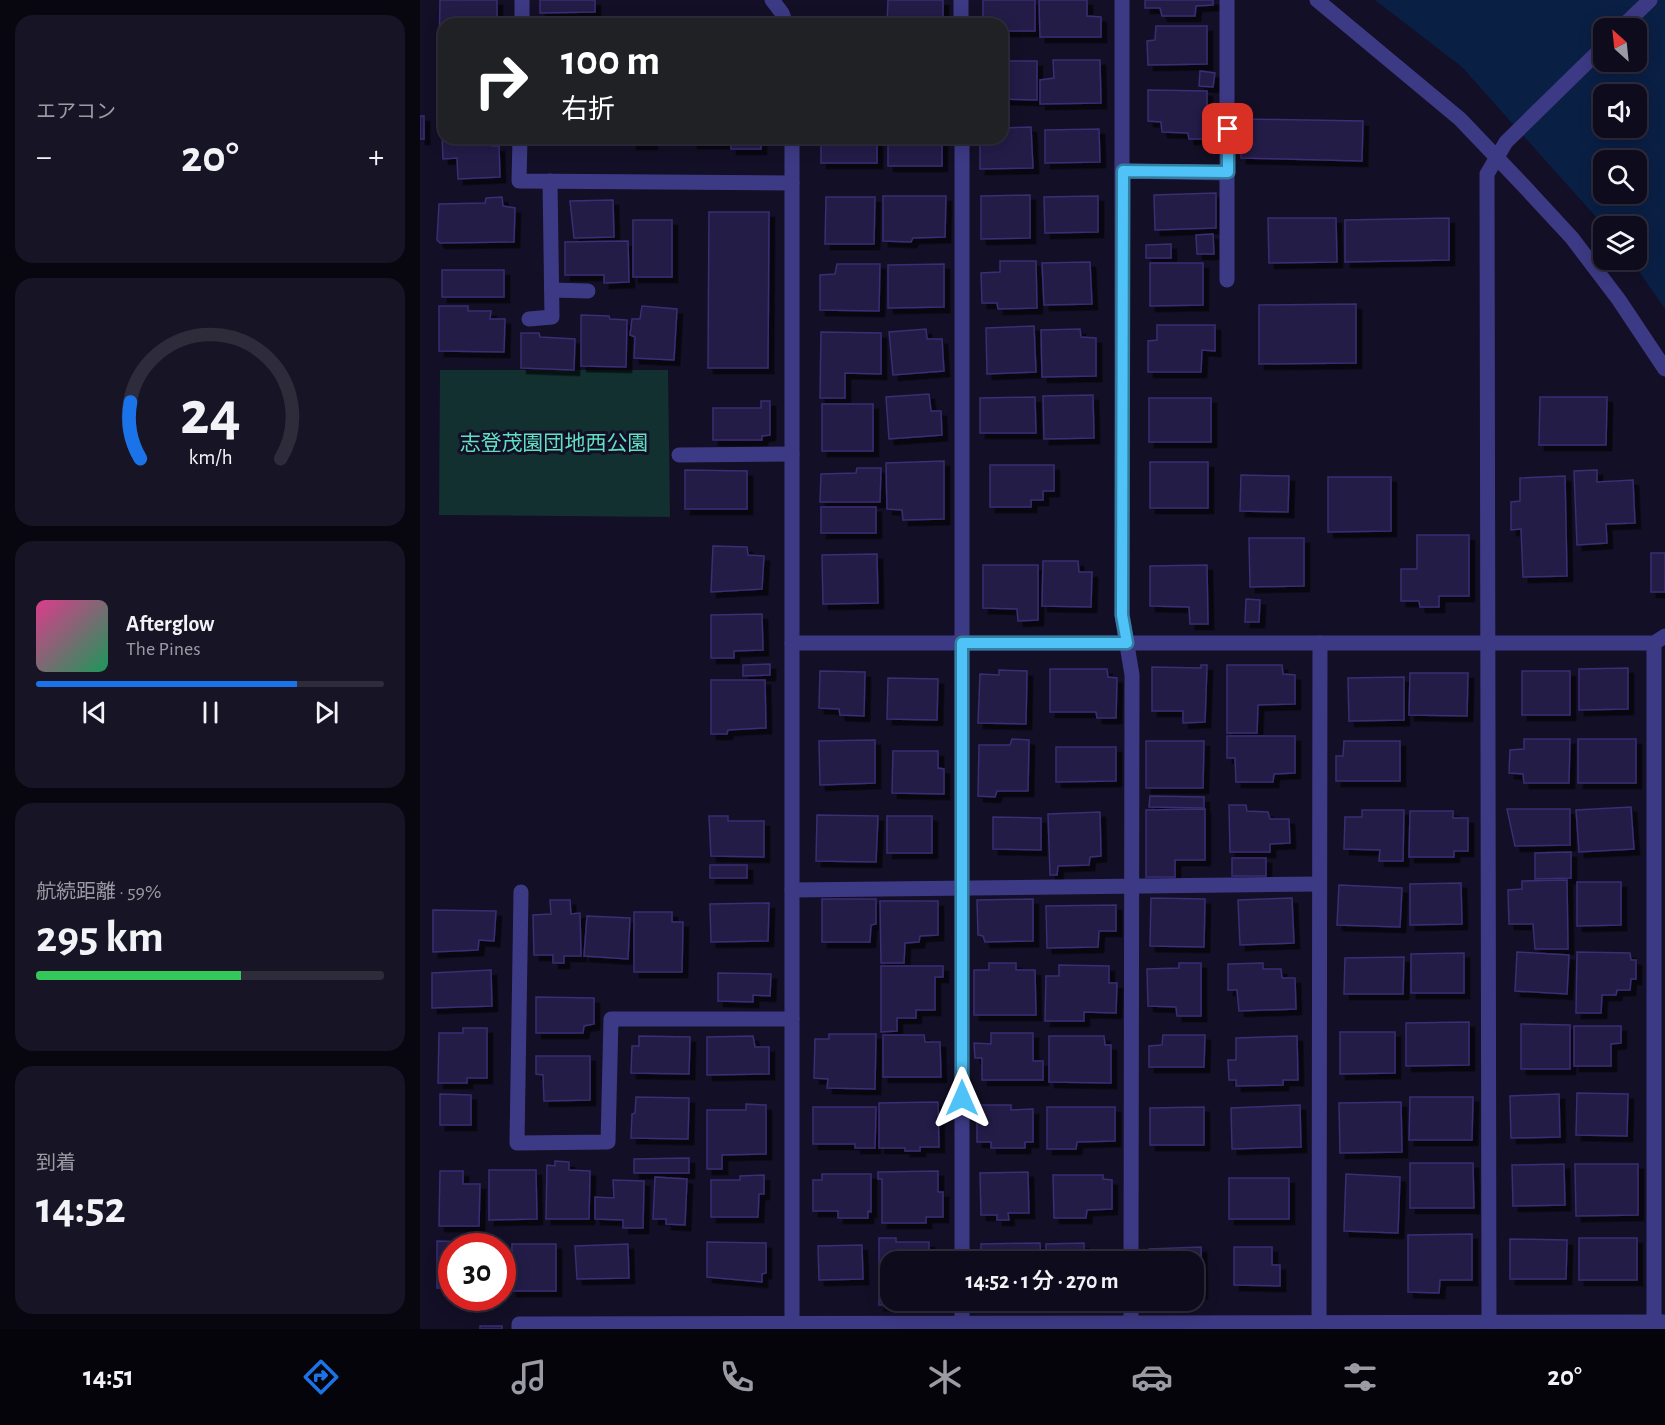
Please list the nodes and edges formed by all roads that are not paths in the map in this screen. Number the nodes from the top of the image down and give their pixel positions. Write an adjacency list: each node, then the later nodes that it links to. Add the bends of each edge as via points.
1 (522, 0): 8 (street)
2 (772, 0): 9 (street)
3 (962, 0): 10 (street)
4 (1122, 0): 17 (street)
5 (1227, 0): 18 (street)
6 (1317, 0): 16 (street, via 1460,119)
7 (1650, 0): 11 (street)
8 (522, 18)
9 (784, 18)
10 (962, 18)
11 (1631, 18)
12 (1593, 57): 16 (street, via 1506,141)
13 (520, 144): 19 (street, via 519,181)
14 (792, 144): 20 (street)
15 (962, 144): 30 (street)
16 (1497, 158): 25 (street, via 1572,238); 33 (street, via 1488,174)
17 (1123, 171): 18 (street); 31 (street, via 1122,615)
18 (1228, 172): 21 (street)
19 (550, 181): 20 (street); 22 (street)
20 (792, 183): 26 (street)
21 (1227, 280)
22 (552, 290): 23 (street); 24 (street, via 552,317)
23 (588, 291)
24 (529, 319)
25 (1665, 369)
26 (792, 454): 27 (street); 29 (street)
27 (679, 455)
28 (1660, 639): 33 (street); 39 (street)
29 (792, 643): 30 (street); 37 (street)
30 (962, 643): 31 (street); 36 (street)
31 (1127, 643): 32 (street); 35 (street, via 1132,675)
32 (1320, 643): 33 (street); 34 (street)
33 (1488, 643): 49 (street)
34 (1319, 885): 35 (street); 48 (street)
35 (1132, 886): 36 (street); 42 (street)
36 (962, 888): 37 (street); 41 (street)
37 (792, 890): 40 (street)
38 (521, 892): 40 (street, via 517,1143 609,1142 611,1019)
39 (1660, 928): 43 (street)
40 (792, 1019): 45 (street)
41 (962, 1251)
42 (1131, 1251)
43 (1658, 1324): 49 (street)
44 (679, 1326): 45 (street); 50 (street, via 519,1324)
45 (792, 1326): 46 (street)
46 (962, 1326): 47 (street)
47 (1131, 1326): 48 (street)
48 (1319, 1326): 49 (street)
49 (1489, 1326)
50 (519, 1329)

